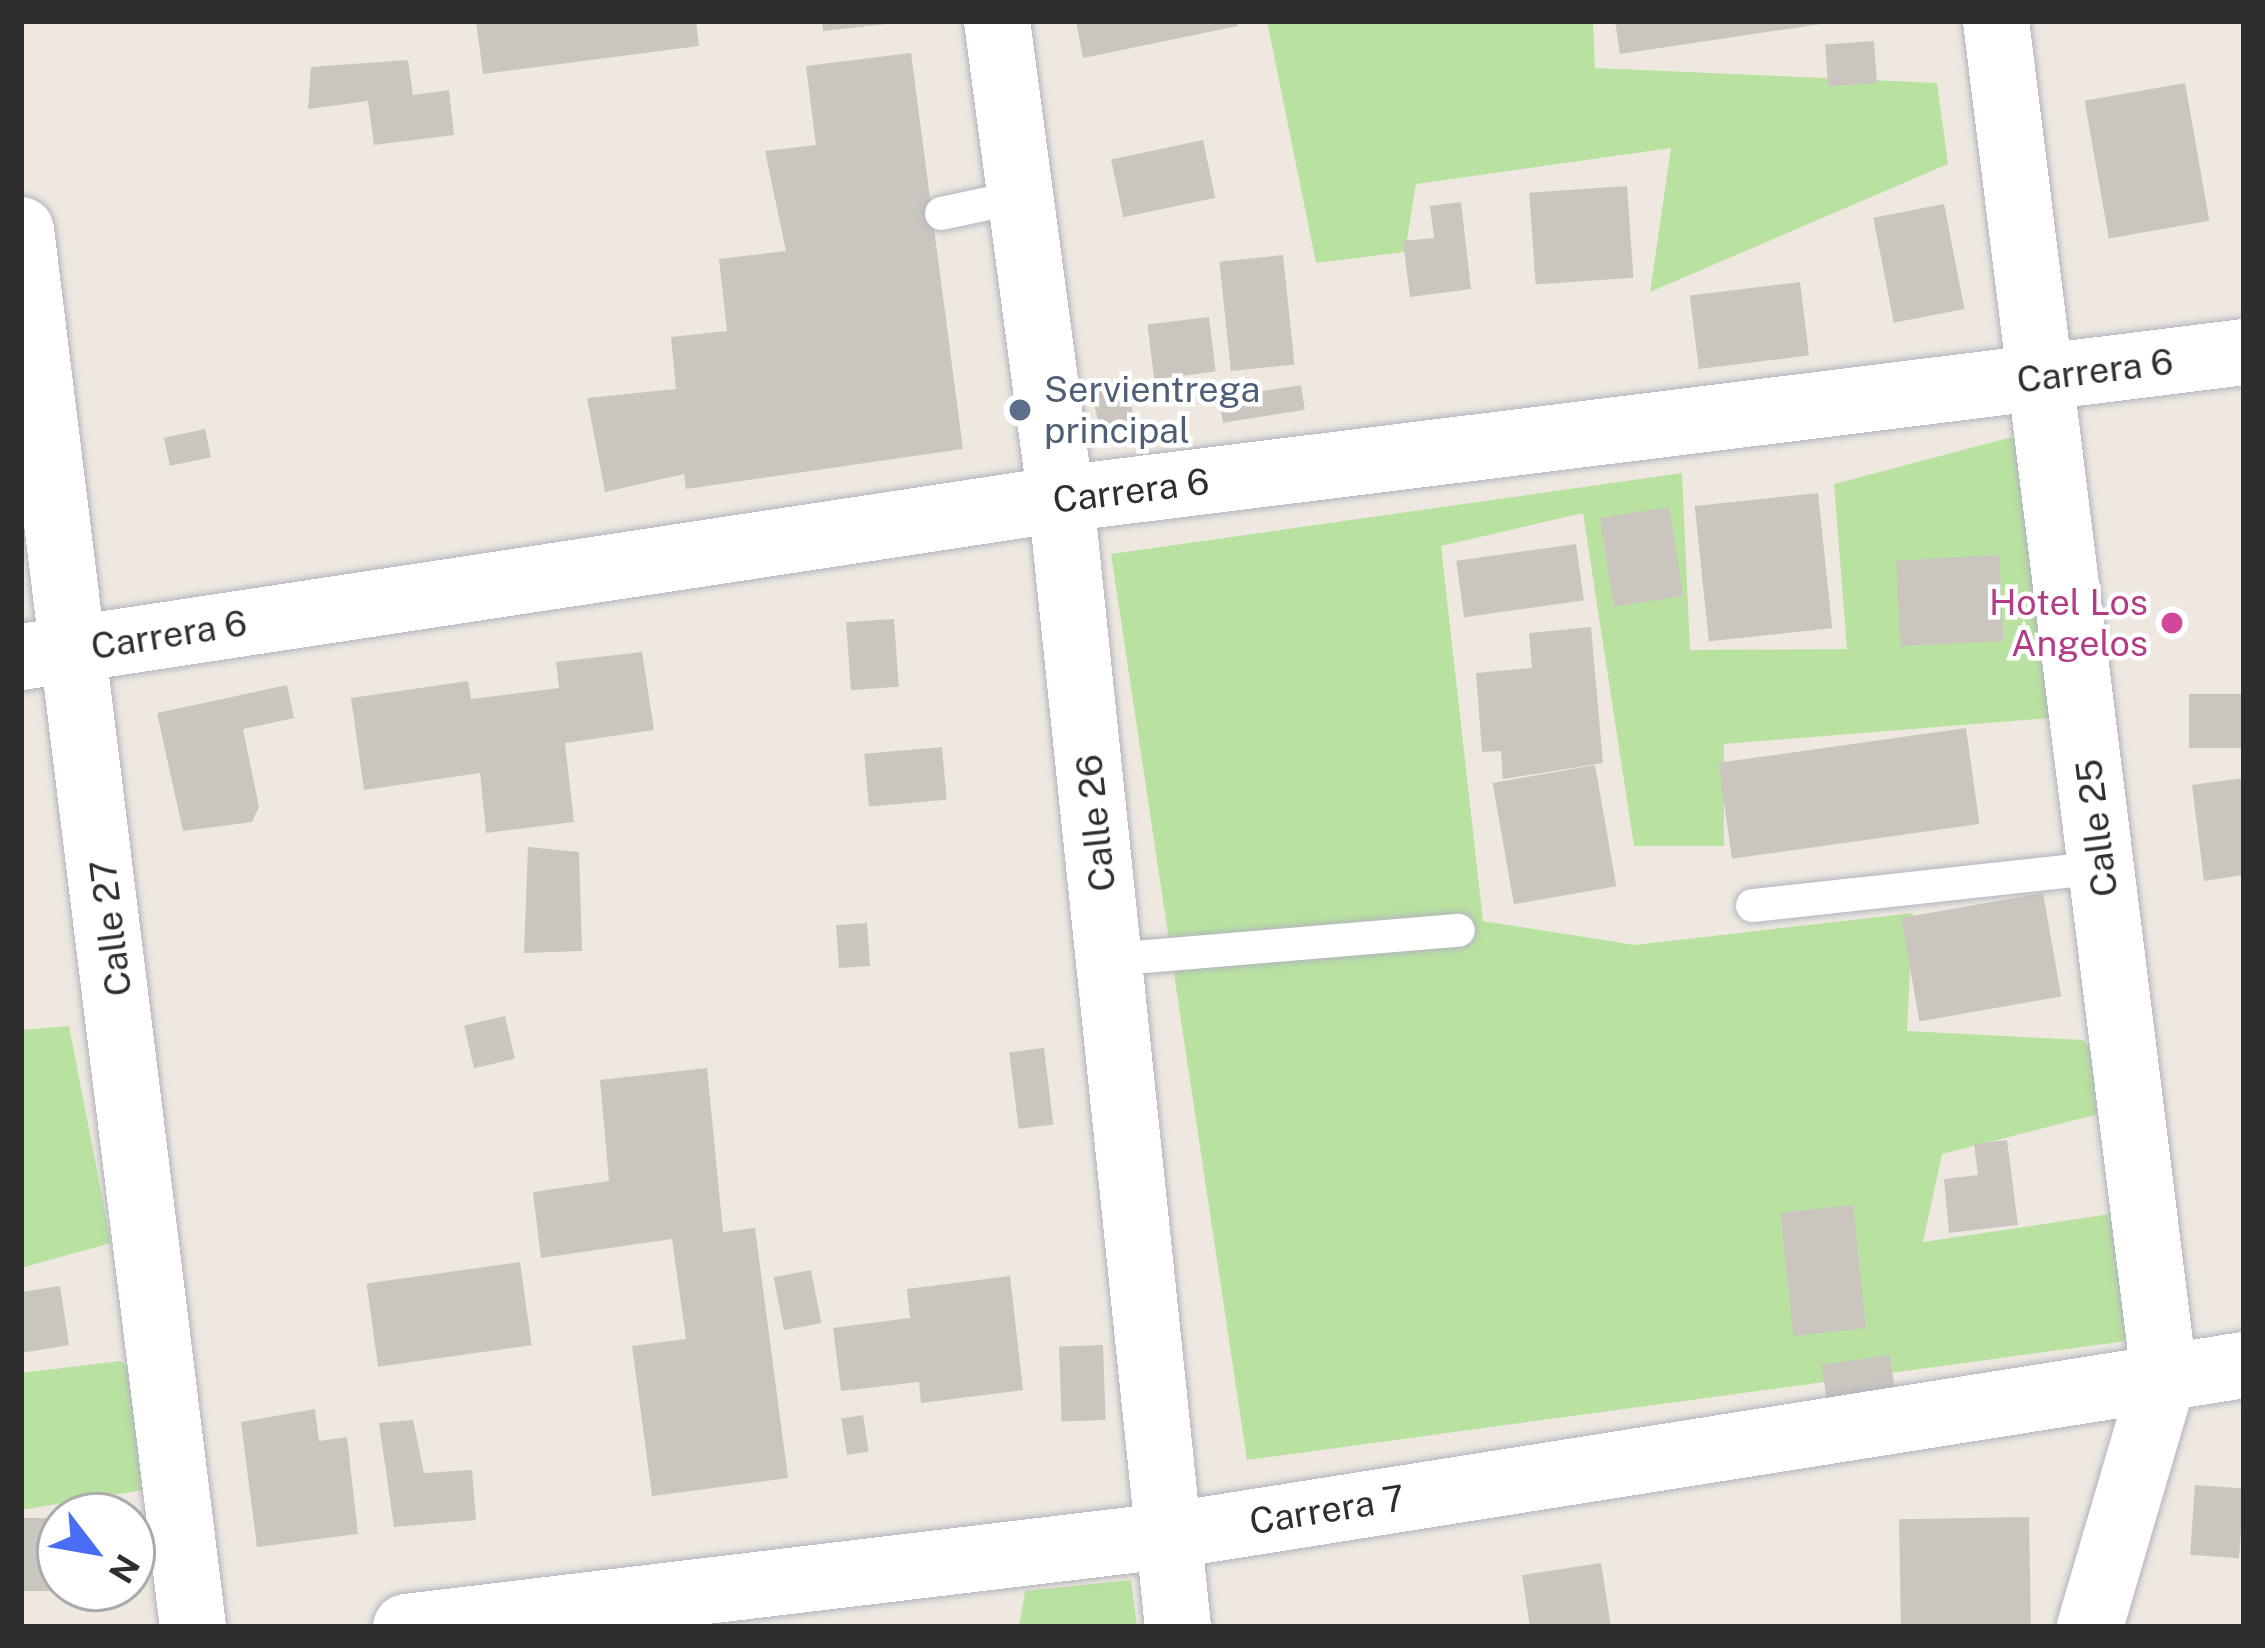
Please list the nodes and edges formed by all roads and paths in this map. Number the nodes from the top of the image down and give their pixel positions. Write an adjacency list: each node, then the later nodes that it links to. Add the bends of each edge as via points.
1 (998, 21): 3 (street, Calle 26)
2 (1996, 21): 7 (street, Calle 25)
3 (1020, 196): 4 (lane); 8 (street, Calle 26)
4 (940, 213)
5 (21, 230): 9 (street, Calle 27)
6 (2244, 352): 7 (street, Carrera 6)
7 (2042, 378): 8 (street, Carrera 6); 10 (street, Calle 25)
8 (1060, 499): 9 (street, Carrera 6); 13 (street, Calle 26)
9 (50, 653): 17 (street, Calle 27)
10 (2102, 866): 11 (lane); 15 (street, Calle 25)
11 (1752, 904)
12 (1458, 931): 13 (lane)
13 (1110, 959): 16 (street, Calle 26)
14 (2244, 1365): 15 (street, Carrera 7)
15 (2164, 1375): 16 (street, Carrera 7); 20 (street, Calle 25)
16 (1173, 1534): 18 (street, Carrera 7); 19 (street, Calle 26)
17 (193, 1627)
18 (406, 1627)
19 (1178, 1627)
20 (2090, 1627)

